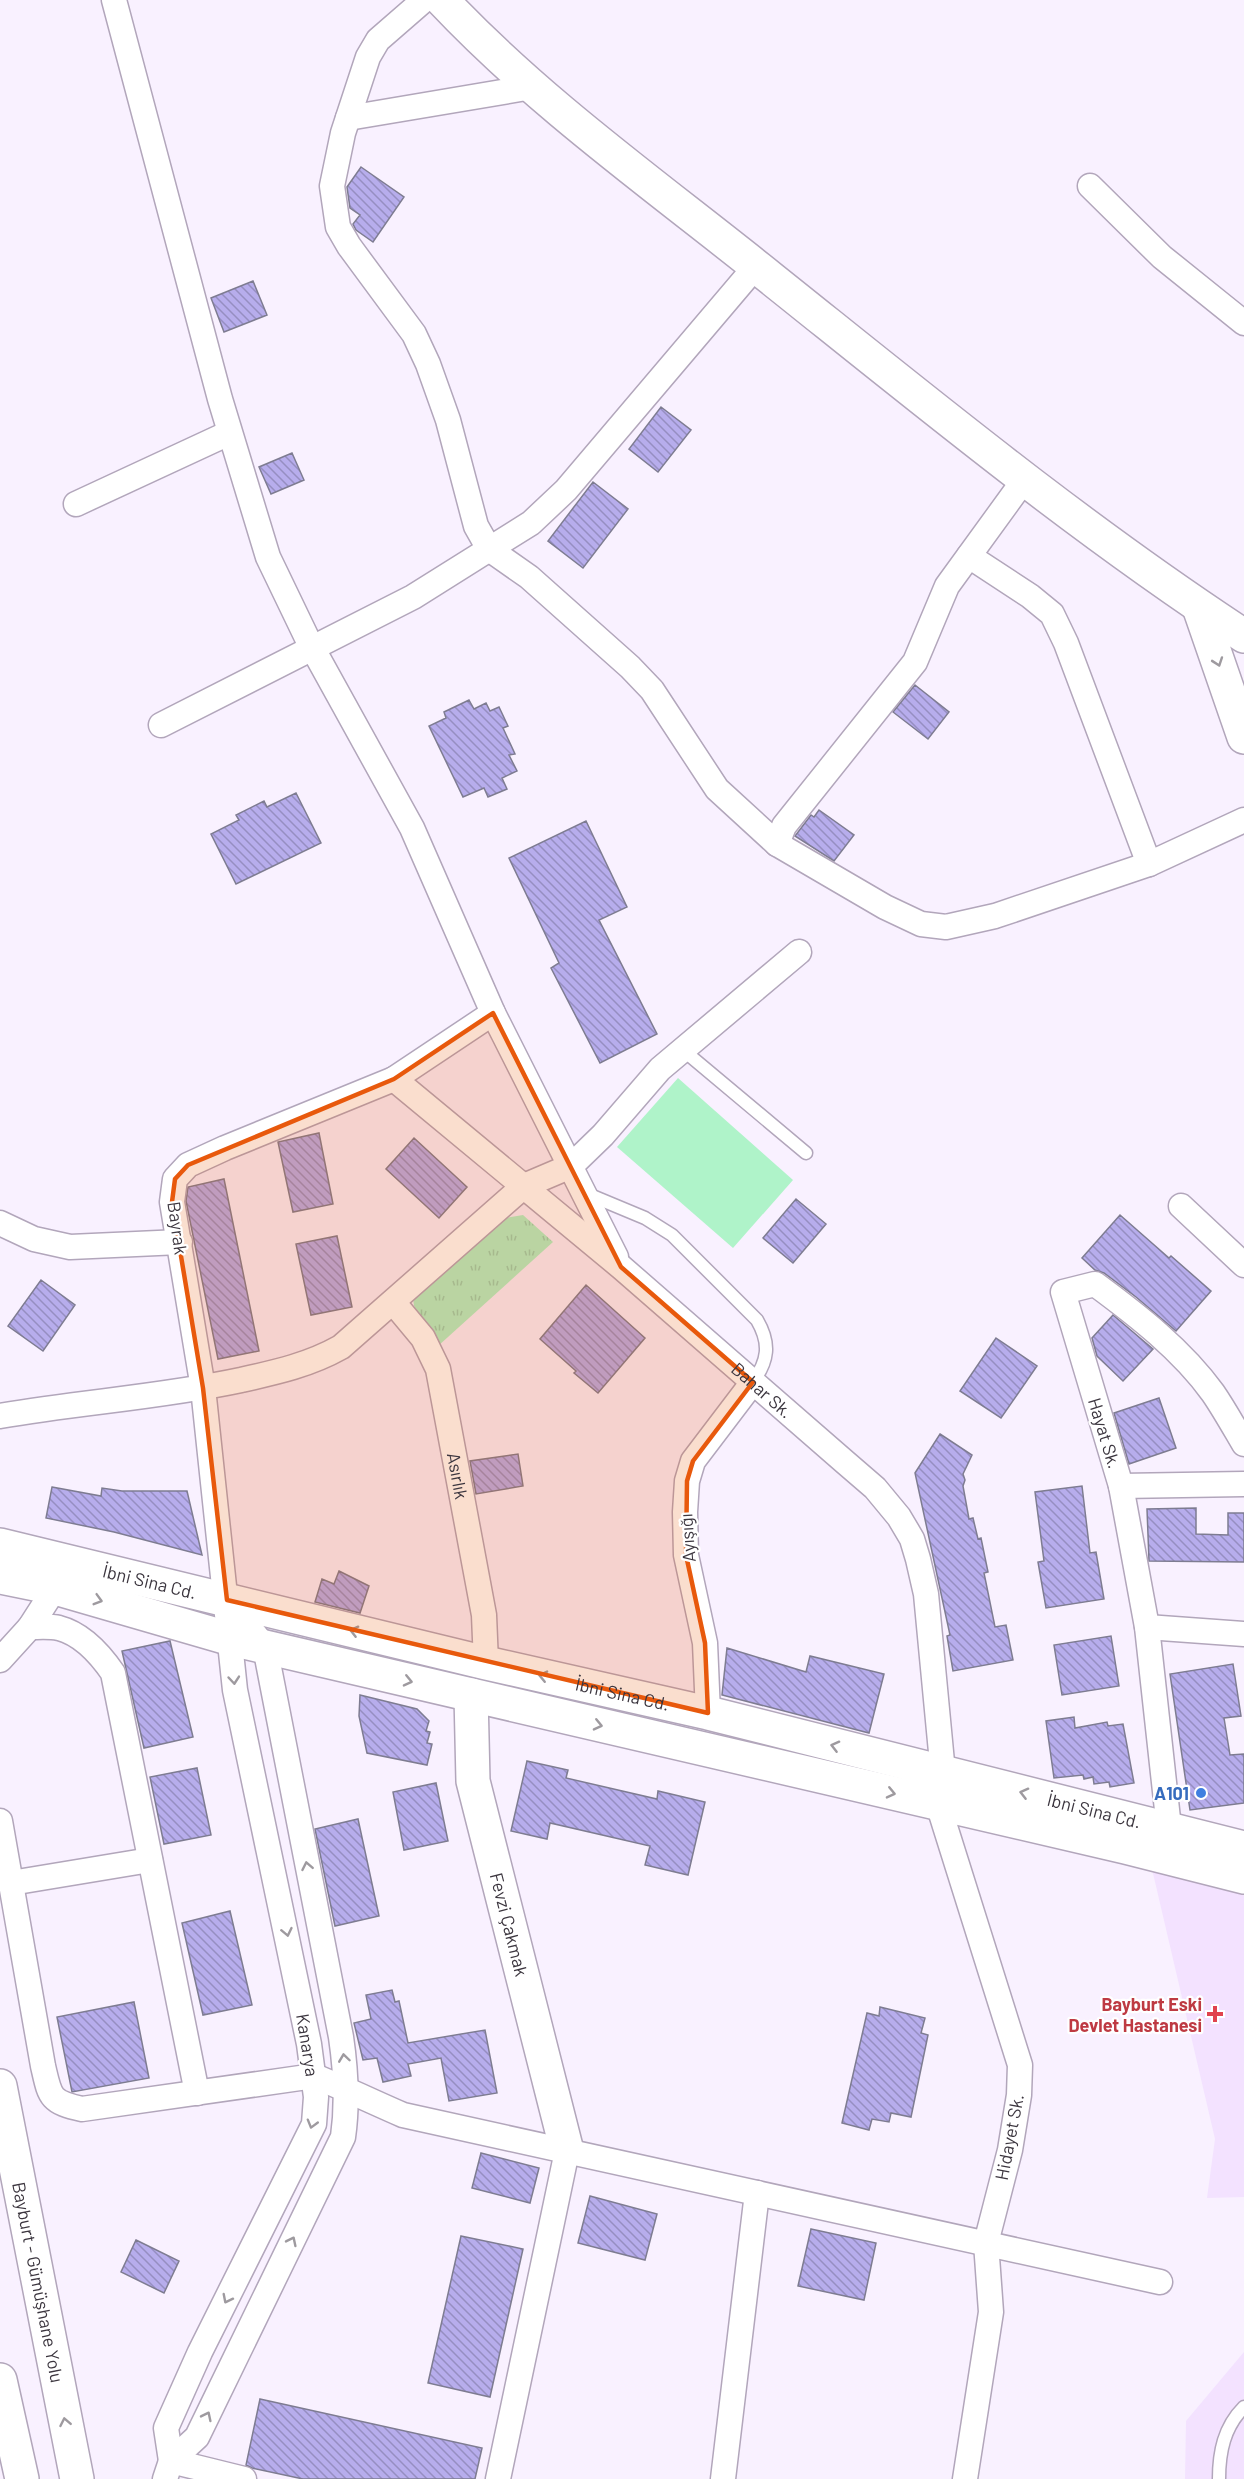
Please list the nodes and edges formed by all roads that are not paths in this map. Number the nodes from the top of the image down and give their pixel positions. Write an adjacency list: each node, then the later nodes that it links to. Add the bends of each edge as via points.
1 (114, 0): 9 (street)
2 (424, 0): 5 (street, via 378,40 368,57)
3 (442, 0): 4 (main road)
4 (532, 87): 5 (street); 7 (main road, via 610,154)
5 (348, 118): 12 (street, via 332,186 338,227 408,326 428,364 448,420 476,526)
6 (1090, 186): 8 (street, via 1162,257)
7 (756, 266): 10 (main road); 12 (street, via 566,490 531,523)
8 (1244, 323)
9 (229, 433): 11 (street); 16 (street, via 268,556)
10 (1024, 480): 13 (street); 14 (main road)
11 (76, 504)
12 (489, 549): 16 (street, via 413,597); 20 (street, via 529,577 652,690 717,789)
13 (969, 556): 20 (street, via 947,586 915,662 784,826); 21 (street, via 1052,614)
14 (1200, 607): 15 (main road); 18 (main road, one-way to 18)
15 (1244, 636)
16 (313, 649): 17 (street); 23 (street, via 412,828)
17 (161, 725)
18 (1244, 737)
19 (1244, 820): 21 (street)
20 (777, 844): 21 (street, via 885,907 921,924 946,927 995,916)
21 (1149, 864)
22 (799, 952): 24 (street)
23 (493, 1013): 25 (street, Bayrak); 27 (street)
24 (683, 1050): 26 (lane); 27 (street, via 660,1069)
25 (394, 1079): 28 (street, Bahar Sk.); 32 (street, Bayrak, via 188,1166 175,1179 172,1202)
26 (806, 1153)
27 (571, 1167): 28 (street); 29 (street)
28 (524, 1186): 34 (street, Bahar Sk.); 35 (street)
29 (584, 1192): 34 (street); 36 (lane, via 645,1218 672,1235 757,1320 768,1354)
30 (1181, 1206): 33 (street)
31 (0, 1223): 32 (street, via 34,1239 70,1247)
32 (180, 1242): 37 (street, Bayrak)
33 (1244, 1265)
34 (621, 1267): 36 (street, Bahar Sk.)
35 (393, 1302): 37 (street, via 341,1347 322,1358 294,1369); 52 (street, Asırlık, via 423,1338 438,1369 484,1615)
36 (753, 1382): 54 (street, Ayışığı, via 693,1461 687,1481 686,1555 705,1643); 55 (street, Bahar Sk., via 875,1488 912,1539 926,1594)
37 (203, 1388): 38 (street); 45 (street, Bayrak)
38 (0, 1416)
39 (1244, 1444): 41 (street, Hayat Sk., via 1212,1392 1179,1354 1131,1311 1095,1284 1063,1292)
40 (1244, 1484): 41 (street)
41 (1121, 1486): 47 (street, Hayat Sk.)
42 (0, 1545): 45 (main road, İbni Sina Cd.)
43 (0, 1577): 44 (main road, İbni Sina Cd.)
44 (55, 1588): 46 (street); 49 (main road, İbni Sina Cd., one-way to 49)
45 (227, 1600): 49 (street, Kanarya); 50 (street); 52 (main road, İbni Sina Cd., one-way to 45)
46 (30, 1627): 51 (street); 59 (street, via 58,1628 78,1637 100,1654 113,1673)
47 (1147, 1627): 48 (street); 57 (street, Hayat Sk.)
48 (1244, 1634)
49 (231, 1639): 50 (main road, İbni Sina Cd.); 62 (street, Kanarya, one-way to 62, via 235,1690)
50 (265, 1647): 53 (main road, İbni Sina Cd., one-way to 53); 64 (street, one-way to 50, via 341,2037)
51 (0, 1660)
52 (486, 1663): 54 (main road, İbni Sina Cd., one-way to 52)
53 (471, 1695): 55 (main road, İbni Sina Cd., one-way to 55); 66 (main road, Fevzi Çakmak, via 473,1781)
54 (708, 1713): 55 (main road, İbni Sina Cd., one-way to 54)
55 (941, 1789): 57 (main road, İbni Sina Cd., one-way to 55); 60 (main road, İbni Sina Cd.); 68 (street, Hidayet Sk., via 1020,2066 1010,2150)
56 (0, 1821): 61 (street)
57 (1169, 1828): 58 (main road, İbni Sina Cd.)
58 (1244, 1848)
59 (150, 1860): 61 (street); 65 (street)
60 (1244, 1877)
61 (11, 1882): 65 (street, via 49,2093 62,2105 82,2109)
62 (314, 2076): 64 (street); 65 (street); 72 (street, Kanarya, one-way to 72, via 314,2124 166,2428)
63 (0, 2086): 74 (main road, Bayburt - Gümüşhane Yolu, one-way to 63)
64 (347, 2089): 66 (street, via 403,2115); 72 (street, one-way to 64, via 197,2437 343,2137)
65 (197, 2093)
66 (567, 2151): 67 (street); 76 (street)
67 (757, 2193): 68 (street); 77 (street)
68 (986, 2243): 69 (street); 78 (street, Hidayet Sk., via 991,2312)
69 (1160, 2282)
70 (0, 2379): 73 (main road)
71 (1244, 2408): 79 (lane, via 1220,2449)
72 (168, 2470): 75 (street)
73 (22, 2479)
74 (77, 2479)
75 (244, 2479)
76 (498, 2479)
77 (723, 2479)
78 (965, 2479)
79 (1219, 2479)

